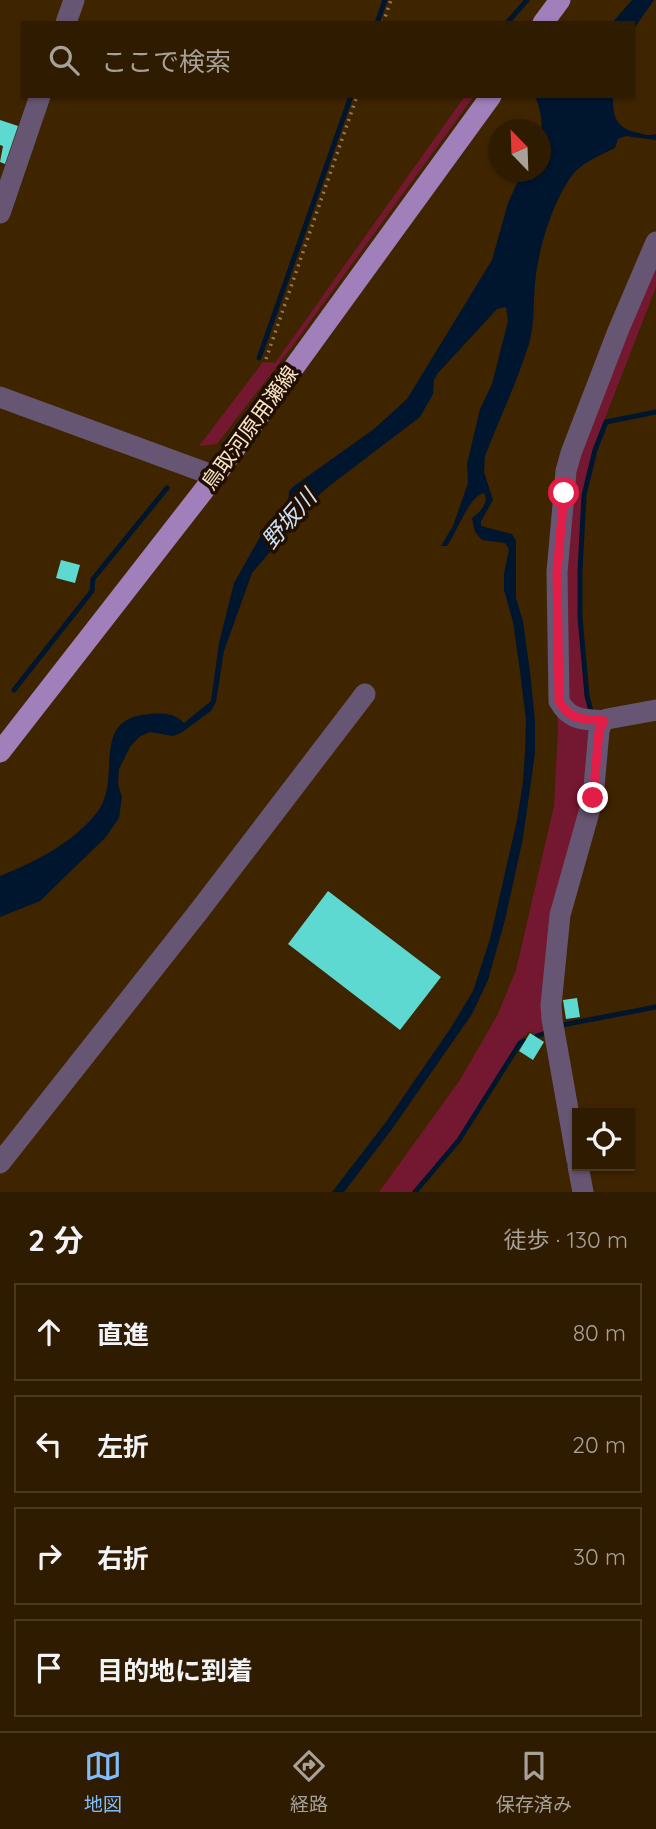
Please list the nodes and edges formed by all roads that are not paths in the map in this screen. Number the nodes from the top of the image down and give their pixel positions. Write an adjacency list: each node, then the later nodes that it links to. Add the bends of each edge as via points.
1 (74, 0): 3 (street)
2 (560, 0): 4 (main road)
3 (67, 21)
4 (545, 21)
5 (39, 98): 7 (street)
6 (490, 98): 10 (main road, 鳥取河原用瀬線)
7 (0, 213)
8 (656, 242): 13 (street, via 570,453 561,516 559,701 571,716)
9 (0, 397): 10 (street)
10 (215, 476): 14 (main road, 鳥取河原用瀬線)
11 (365, 694): 16 (street)
12 (656, 710): 13 (street)
13 (604, 721): 15 (street, via 599,731 593,798 560,915 551,1005)
14 (0, 752)
15 (572, 1134)
16 (0, 1163)
17 (579, 1171): 18 (street)
18 (583, 1192)

